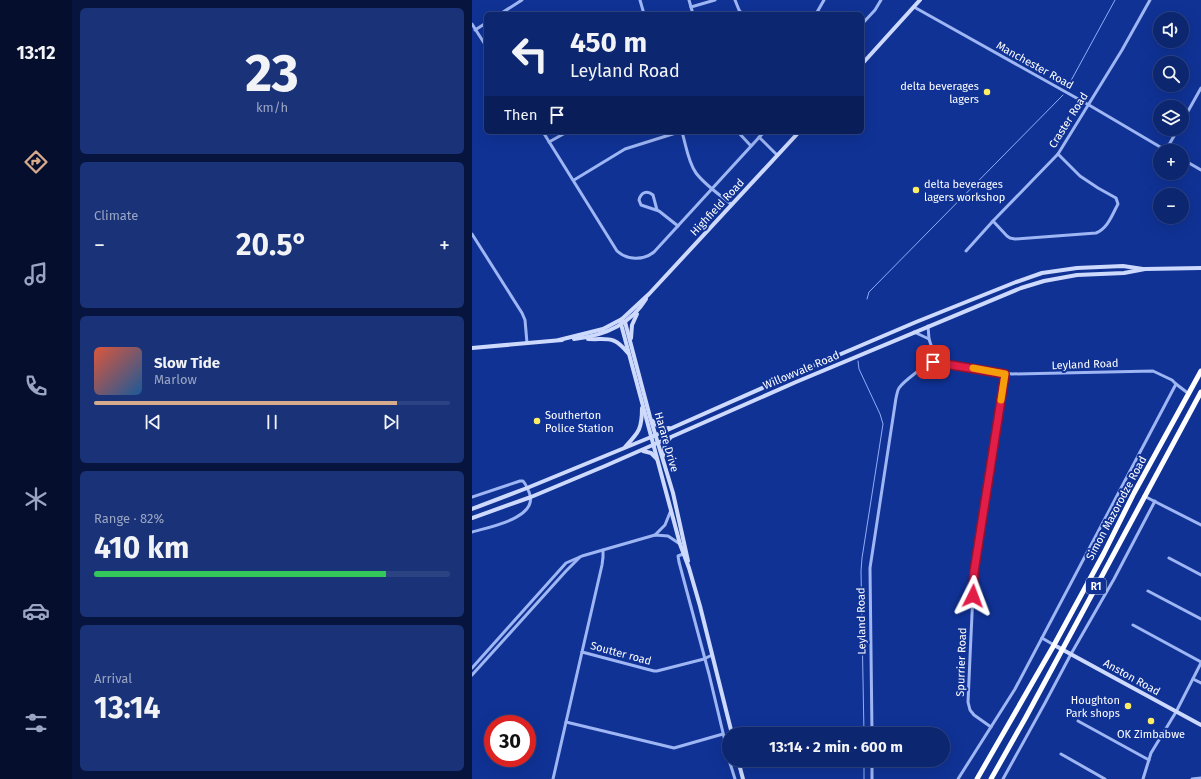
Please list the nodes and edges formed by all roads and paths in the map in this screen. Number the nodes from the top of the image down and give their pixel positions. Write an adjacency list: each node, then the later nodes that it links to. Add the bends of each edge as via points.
1 (522, 0): 12 (street)
2 (640, 0): 13 (street)
3 (689, 0): 10 (street)
4 (716, 0): 10 (street)
5 (735, 0): 15 (street)
6 (824, 0): 16 (street)
7 (881, 0): 17 (street)
8 (920, 0): 11 (main road)
9 (1150, 0): 24 (street, Craster Road)
10 (691, 7): 14 (street)
11 (914, 7): 22 (main road); 24 (street, Manchester Road)
12 (503, 12)
13 (643, 12)
14 (692, 12)
15 (740, 12)
16 (817, 12)
17 (864, 22)
18 (472, 24): 20 (street)
19 (484, 24): 20 (street)
20 (475, 30): 21 (street)
21 (484, 43)
22 (864, 58)
23 (1201, 88): 25 (street)
24 (1089, 105): 35 (street, Manchester Road); 37 (street, Craster Road)
25 (1189, 109)
26 (544, 134): 34 (street)
27 (563, 134): 34 (street)
28 (673, 134): 41 (street, via 625,149)
29 (683, 134): 42 (street, via 692,166)
30 (740, 134): 36 (street)
31 (762, 134): 33 (street)
32 (796, 134): 38 (main road, Highfield Road)
33 (759, 137): 36 (street); 38 (street)
34 (549, 142): 41 (street)
35 (1155, 144)
36 (751, 146): 42 (street)
37 (1058, 154): 45 (street, Craster Road); 45 (street, via 1080,176 1116,198 1118,204 1106,226 1096,233 1015,239 1007,236)
38 (777, 155): 43 (main road, Highfield Road)
39 (1189, 163): 40 (street)
40 (1201, 170)
41 (574, 180): 46 (street, via 617,251 625,257 646,257)
42 (712, 188): 43 (street); 46 (street)
43 (731, 204): 51 (main road, Highfield Road)
44 (657, 210): 44 (street, via 653,195 648,192 641,195 641,205); 46 (street)
45 (993, 220): 48 (street, Craster Road)
46 (678, 226)
47 (472, 234): 59 (street, via 522,313)
48 (966, 251)
49 (1201, 268): 50 (main road, Willowvale Road)
50 (1145, 269): 54 (main road, Willowvale Road, via 1044,281 1006,293); 71 (main road, Willowvale Road, via 1123,266 1077,268 1030,277 916,322)
51 (649, 294): 52 (main road, Highfield Road); 53 (main road, Highfield Road)
52 (639, 310): 53 (main road, Highfield Road); 60 (main road, via 632,325)
53 (623, 322): 56 (main road, via 600,335); 58 (main road); 60 (main road, Harare Drive); 62 (main road, Harare Drive)
54 (928, 326): 55 (main road, Willowvale Road); 57 (street)
55 (914, 332): 57 (street); 73 (main road, Willowvale Road)
56 (581, 338): 58 (main road); 62 (main road, via 616,340)
57 (929, 339): 63 (street, via 932,348)
58 (559, 340): 59 (main road)
59 (528, 343): 61 (main road)
60 (631, 343): 70 (main road, Harare Drive)
61 (472, 348)
62 (629, 354): 69 (main road, Harare Drive)
63 (931, 362): 65 (street, Leyland Road); 120 (street, Leyland Road, via 903,384 897,393 879,503 869,580)
64 (1201, 371): 68 (highway, Simon Mazorodze Road / R1)
65 (1005, 374): 66 (street, Leyland Road, via 1153,371); 121 (street, Spurrier Road, via 974,572 968,702 974,715)
66 (1176, 384): 68 (street, Leyland Road); 101 (street)
67 (1201, 392): 81 (highway, Simon Mazorodze Road / R1)
68 (1189, 394): 102 (highway, Simon Mazorodze Road / R1)
69 (642, 402): 72 (main road, Harare Drive); 76 (main road, via 642,422 639,430)
70 (650, 417): 71 (main road, via 658,426); 72 (main road, Harare Drive)
71 (674, 428): 72 (main road, Willowvale Road)
72 (654, 436): 74 (main road, Harare Drive); 75 (main road, Harare Drive); 76 (main road, Willowvale Road)
73 (672, 436): 74 (main road, Willowvale Road); 79 (main road, via 665,445)
74 (658, 442): 75 (main road, Willowvale Road); 79 (main road, Harare Drive)
75 (654, 445): 77 (main road, Willowvale Road); 78 (main road, Harare Drive)
76 (623, 448): 80 (main road, Willowvale Road)
77 (640, 450): 78 (main road, via 649,451); 82 (main road, Willowvale Road)
78 (657, 459): 85 (main road, Harare Drive)
79 (663, 459): 96 (main road, Harare Drive, via 675,500)
80 (527, 488): 82 (street); 83 (street, via 524,482 520,481); 86 (main road, Willowvale Road)
81 (1144, 496): 84 (street); 103 (highway, Simon Mazorodze Road / R1)
82 (531, 497): 87 (main road, Willowvale Road); 89 (street, via 528,508 509,521)
83 (472, 498)
84 (1155, 501): 88 (street); 105 (street)
85 (671, 509): 90 (street, via 665,525); 91 (main road, Harare Drive)
86 (472, 510)
87 (472, 518)
88 (1201, 525)
89 (472, 532)
90 (655, 535): 91 (street, via 668,536); 92 (street)
91 (680, 544): 93 (main road, Harare Drive)
92 (603, 550): 94 (street); 104 (street, via 603,561)
93 (683, 554): 96 (main road, Harare Drive); 107 (street, via 678,556 679,562)
94 (582, 556): 109 (street, via 562,567); 110 (street)
95 (1169, 558): 97 (street)
96 (689, 568): 106 (main road, Harare Drive)
97 (1201, 575)
98 (1148, 591): 99 (street)
99 (1201, 618)
100 (1133, 625): 108 (street)
101 (1042, 638): 102 (street); 121 (street)
102 (1054, 645): 103 (main road, Anston Road); 135 (highway, Simon Mazorodze Road / R1)
103 (1063, 649): 105 (main road, Anston Road); 112 (highway, Simon Mazorodze Road / R1)
104 (582, 652): 107 (street, Soutter road, via 654,671); 117 (street, Soutter road)
105 (1071, 654): 114 (street); 115 (main road, Anston Road)
106 (712, 655): 107 (street, Soutter road); 119 (main road, Harare Drive)
107 (704, 659): 122 (street)
108 (1201, 662): 111 (street)
109 (472, 668)
110 (472, 675)
111 (1193, 679): 113 (street); 115 (street)
112 (1046, 680): 114 (street); 136 (highway, Simon Mazorodze Road / R1)
113 (1201, 683)
114 (1055, 684): 137 (street)
115 (1176, 712): 118 (main road, Anston Road); 125 (street)
116 (1078, 721): 125 (street)
117 (566, 722): 123 (street, via 674,748); 130 (street, Soutter road)
118 (1201, 724)
119 (730, 727)
120 (872, 727)
121 (991, 727): 134 (street)
122 (722, 730)
123 (722, 734)
124 (1061, 754): 138 (street)
125 (1149, 760): 139 (street)
126 (731, 767): 131 (street)
127 (740, 767): 132 (main road)
128 (872, 767): 133 (street)
129 (1201, 778): 140 (street)
130 (553, 779)
131 (735, 779)
132 (743, 779)
133 (872, 779)
134 (958, 779)
135 (977, 779)
136 (991, 779)
137 (1003, 779)
138 (1105, 779)
139 (1143, 779)
140 (1192, 779)

